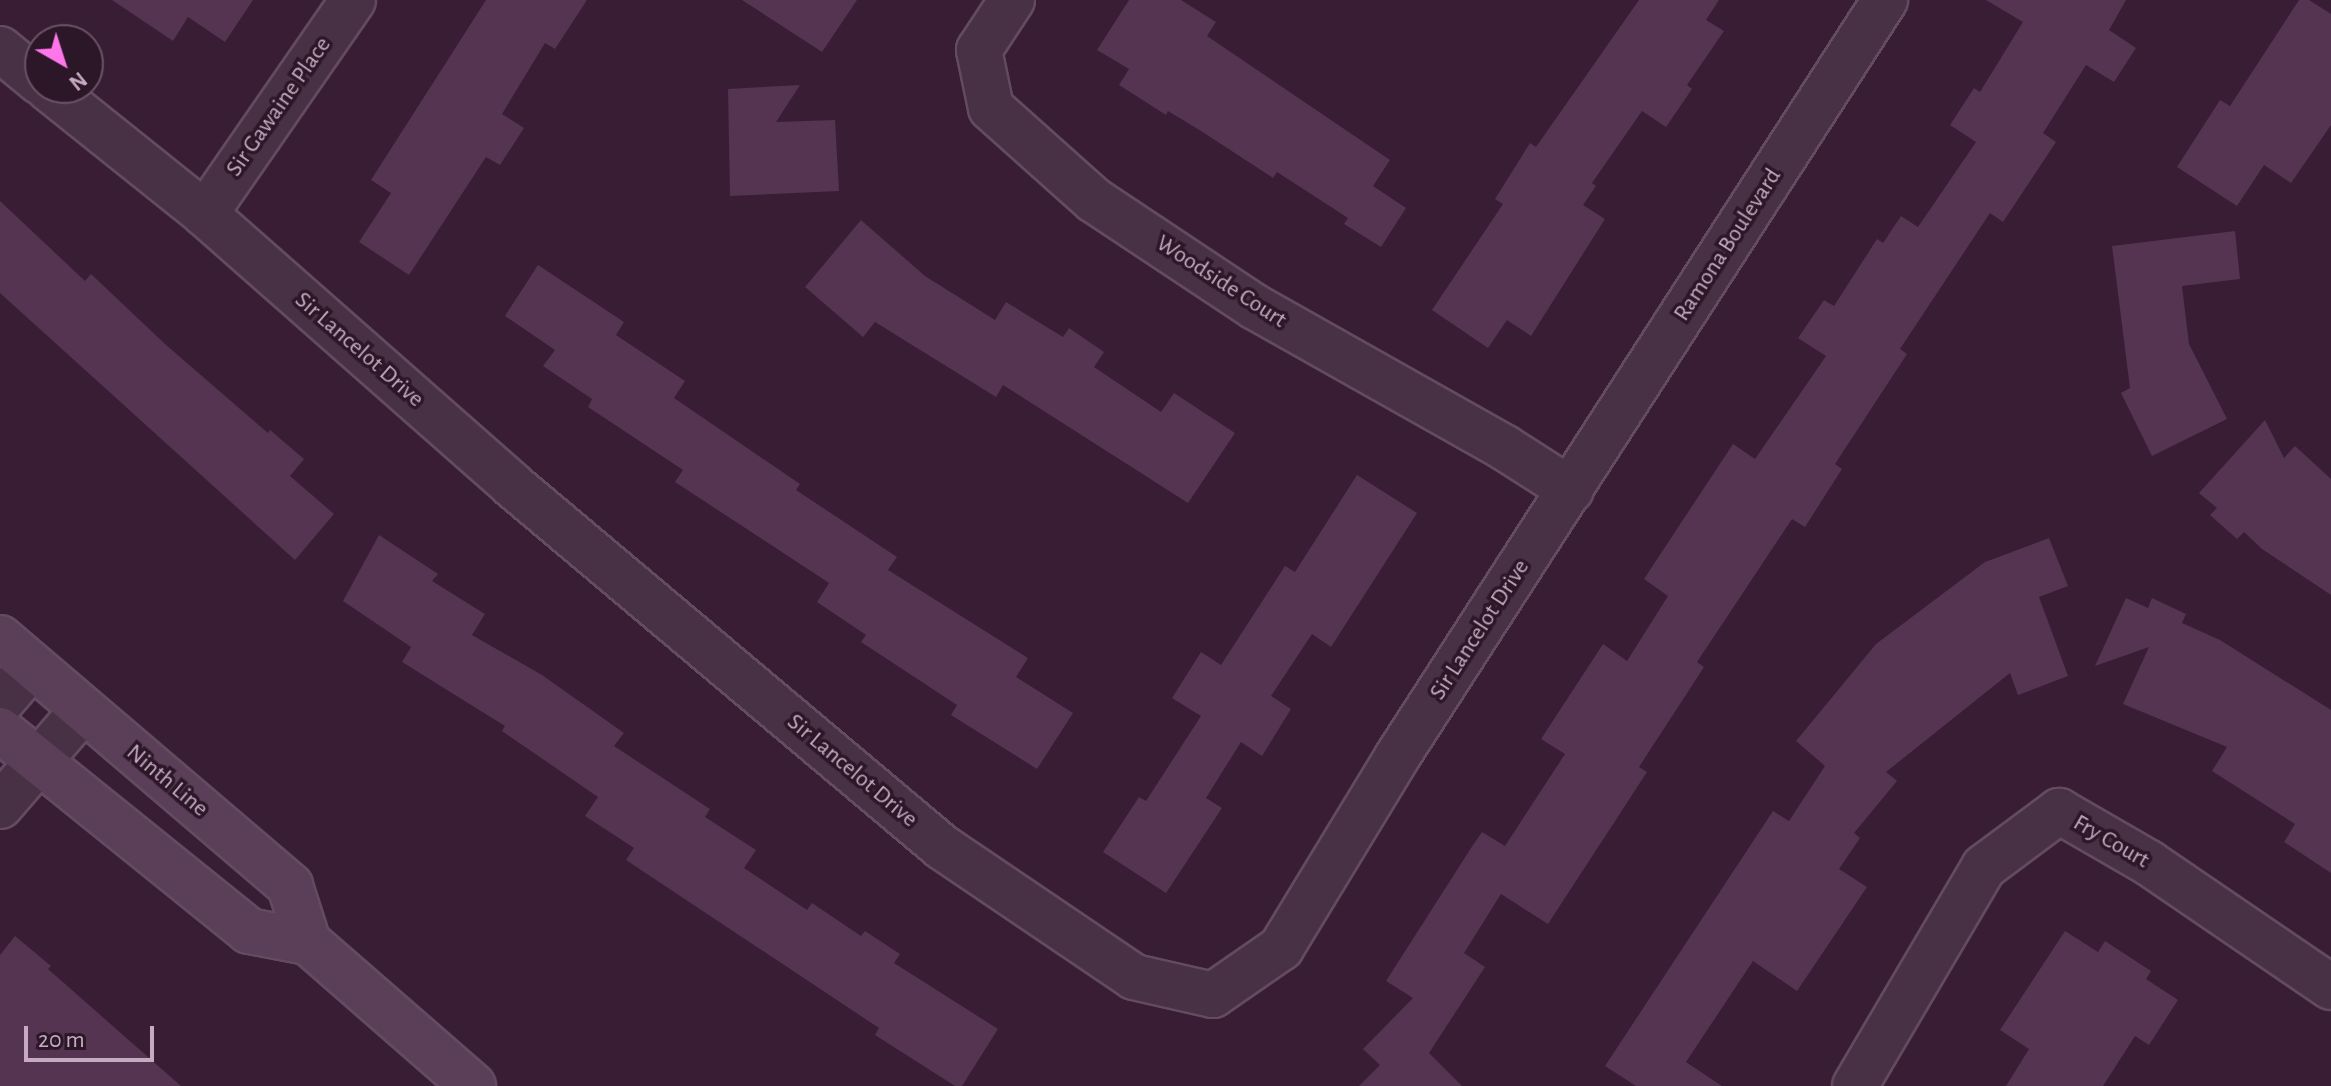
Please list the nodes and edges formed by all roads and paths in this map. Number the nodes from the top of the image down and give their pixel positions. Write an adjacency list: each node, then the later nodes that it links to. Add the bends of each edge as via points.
1 (353, 0): 7 (street, Sir Gawaine Place)
2 (1012, 0): 8 (street, Woodside Court, via 979,50 991,108 1094,200 1255,307)
3 (1885, 0): 8 (street, Ramona Boulevard)
4 (0, 49): 5 (street)
5 (24, 69)
6 (68, 104): 7 (street, Sir Lancelot Drive)
7 (205, 214): 8 (street, Sir Lancelot Drive, via 512,485 942,847 1134,977 1213,995 1281,948 1397,757)
8 (1571, 490)
9 (0, 638): 10 (main road, Ninth Line)
10 (32, 666): 11 (street); 12 (main road, Ninth Line)
11 (0, 703)
12 (83, 710): 14 (street); 16 (main road, Ninth Line, via 290,886)
13 (0, 730): 14 (main road)
14 (39, 762): 15 (street); 16 (main road, via 249,931)
15 (0, 806)
16 (308, 942): 18 (main road)
17 (2331, 987): 19 (street, Fry Court, via 2149,863 2059,811 1984,867)
18 (473, 1086)
19 (1855, 1086)

